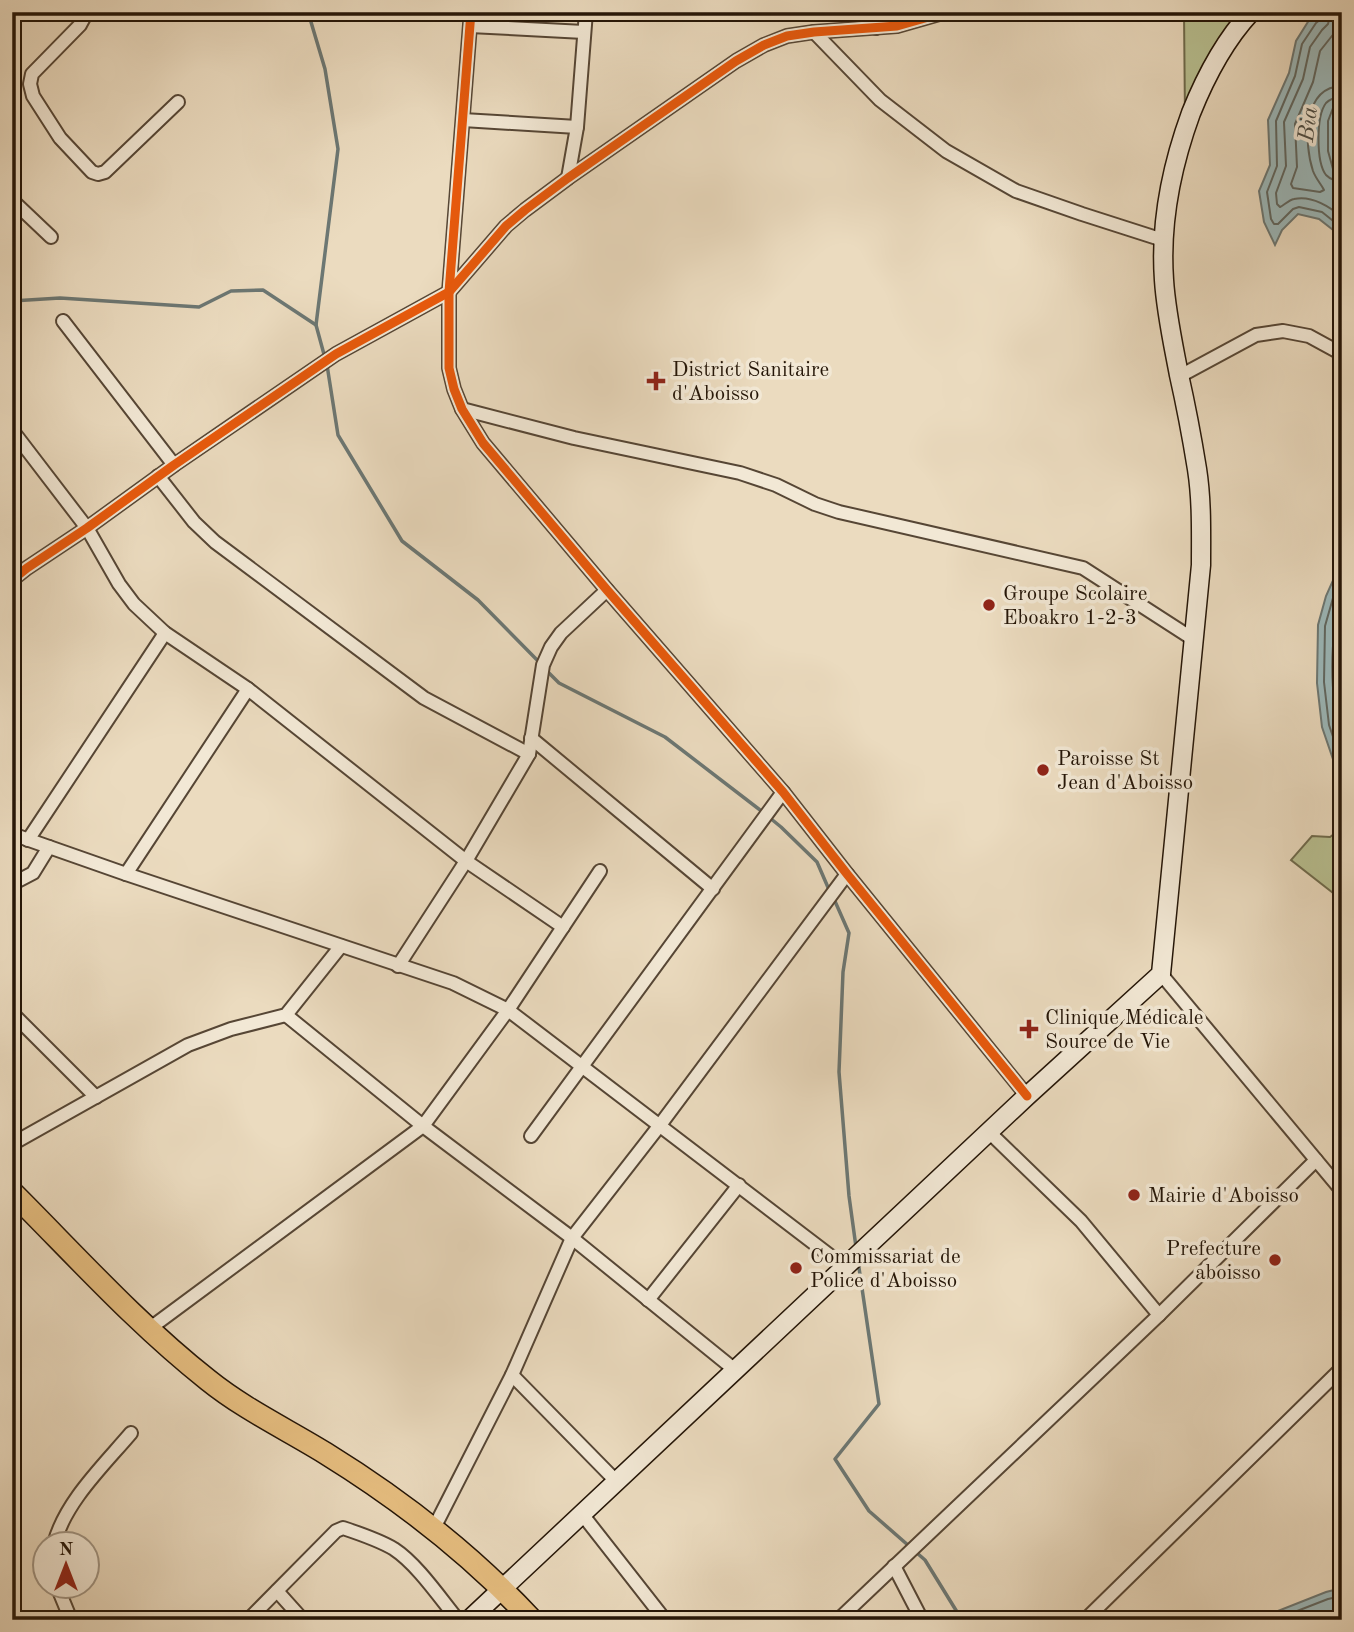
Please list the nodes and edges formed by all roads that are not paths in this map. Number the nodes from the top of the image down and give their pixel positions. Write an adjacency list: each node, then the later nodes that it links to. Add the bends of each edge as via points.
1 (88, 12): 13 (street, via 32,74 30,84 60,138 92,172 105,172)
2 (471, 12): 8 (street)
3 (586, 12): 11 (street)
4 (870, 12): 10 (street)
5 (896, 12): 9 (street)
6 (946, 12): 9 (street)
7 (1251, 12): 19 (main road, via 1219,57 1181,139)
8 (470, 26): 11 (street); 14 (street)
9 (897, 26): 10 (street)
10 (876, 27): 12 (street)
11 (584, 32): 15 (street)
12 (814, 32): 16 (street, via 787,36 736,61); 19 (street, via 880,100 946,151 1016,191)
13 (178, 102)
14 (463, 120): 15 (street); 20 (street)
15 (577, 127): 16 (street)
16 (568, 178): 20 (street, via 506,226)
17 (12, 200): 18 (street)
18 (51, 237)
19 (1163, 240): 23 (main road, via 1168,323)
20 (449, 292): 24 (street, via 449,368); 26 (street, via 336,354)
21 (63, 321): 26 (street)
22 (1342, 354): 23 (street, via 1309,336 1283,331 1256,335)
23 (1180, 376): 32 (main road, via 1201,516)
24 (462, 409): 30 (street, via 483,443); 32 (street, via 740,473 839,512 1083,568)
25 (12, 429): 28 (street)
26 (174, 465): 27 (street)
27 (158, 476): 28 (street); 35 (street, via 215,542 424,698)
28 (87, 528): 29 (street); 31 (street, via 119,584)
29 (12, 580)
30 (607, 590): 34 (street, via 551,648 543,665); 36 (street)
31 (165, 633): 33 (street); 38 (street)
32 (1193, 639): 49 (main road)
33 (248, 689): 40 (street); 42 (street)
34 (531, 737): 35 (street); 45 (street)
35 (529, 754): 40 (street)
36 (783, 792): 43 (street); 45 (street)
37 (12, 834): 38 (street)
38 (28, 839): 39 (street)
39 (49, 847): 42 (street); 44 (street, via 33,873)
40 (466, 861): 46 (street); 48 (street)
41 (600, 871): 46 (street)
42 (126, 874): 47 (street)
43 (847, 874): 54 (street); 56 (street)
44 (12, 884)
45 (713, 889): 53 (street)
46 (563, 927): 50 (street)
47 (341, 946): 48 (street); 52 (street)
48 (398, 966): 50 (street, via 453,983)
49 (1161, 974): 54 (main road); 61 (street)
50 (508, 1010): 53 (street); 57 (street)
51 (12, 1013): 55 (street)
52 (286, 1015): 55 (street, via 188,1045); 57 (street)
53 (583, 1067): 56 (street); 59 (street)
54 (1027, 1096): 58 (main road)
55 (96, 1097): 60 (street)
56 (660, 1125): 62 (street); 65 (street)
57 (423, 1126): 65 (street); 69 (street)
58 (989, 1132): 66 (main road); 68 (street, via 1081,1221)
59 (531, 1136)
60 (12, 1144)
61 (1316, 1160): 63 (street); 68 (street)
62 (739, 1185): 66 (street); 67 (street)
63 (1342, 1191)
64 (12, 1192): 69 (highway)
65 (572, 1238): 67 (street); 72 (street)
66 (845, 1266): 71 (main road)
67 (648, 1300): 71 (street)
68 (1158, 1315): 78 (street)
69 (149, 1329): 76 (highway, via 218,1387 370,1482)
70 (1342, 1368): 91 (street)
71 (735, 1370): 74 (main road)
72 (512, 1375): 74 (street); 76 (street)
73 (131, 1433): 77 (street, via 79,1494)
74 (616, 1481): 75 (main road)
75 (582, 1514): 79 (main road); 88 (street)
76 (434, 1528): 79 (highway)
77 (59, 1530)
78 (894, 1566): 89 (street); 90 (street)
79 (503, 1588): 86 (main road); 87 (highway)
80 (277, 1591): 83 (street); 84 (street); 85 (street, via 343,1528 393,1548)
81 (63, 1600): 82 (street)
82 (71, 1620)
83 (248, 1620)
84 (303, 1620)
85 (458, 1620)
86 (469, 1620)
87 (532, 1620)
88 (666, 1620)
89 (838, 1620)
90 (922, 1620)
91 (1085, 1620)

